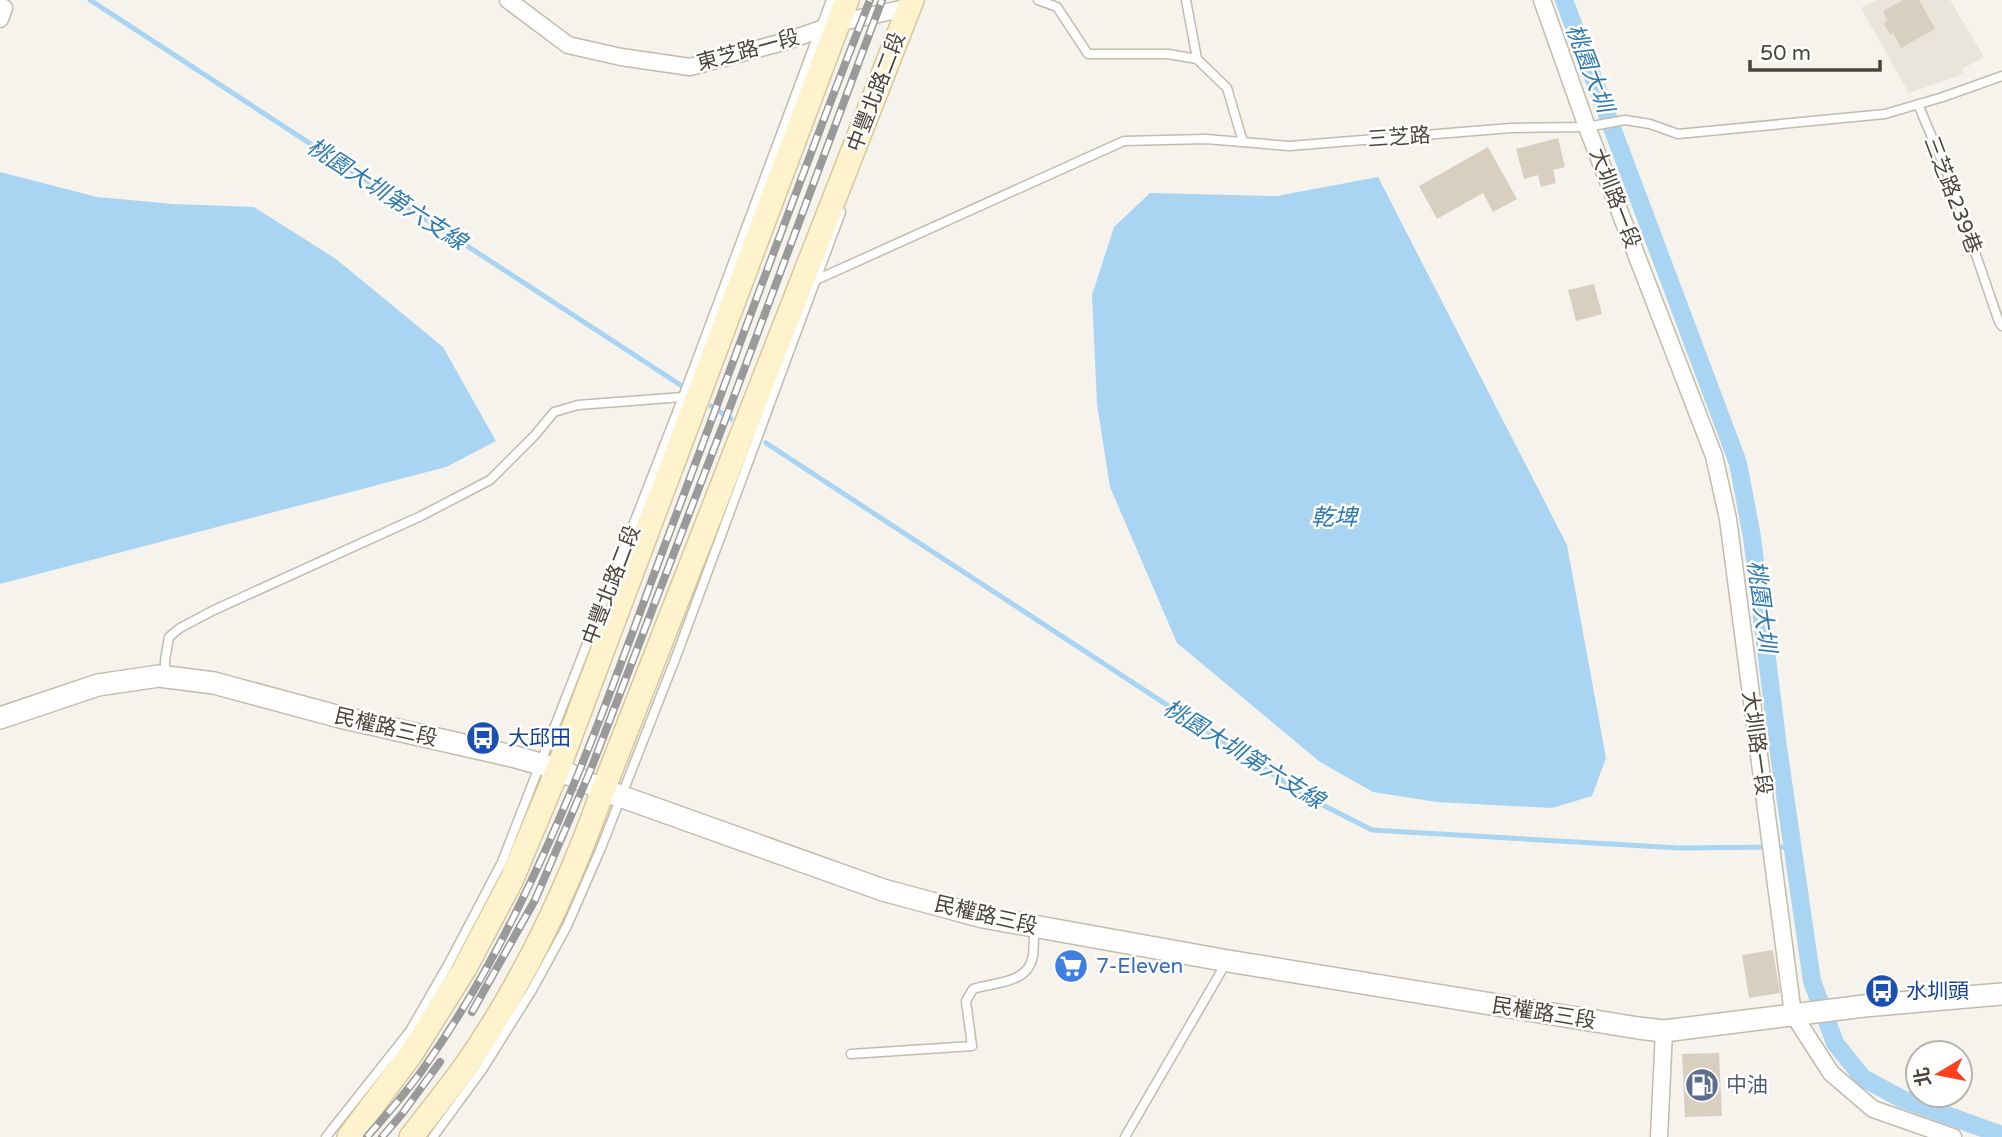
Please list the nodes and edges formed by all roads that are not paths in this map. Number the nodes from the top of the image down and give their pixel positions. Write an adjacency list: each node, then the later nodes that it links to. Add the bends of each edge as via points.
1 (508, 0): 10 (street, 東芝路一段, via 568,46 690,67)
2 (831, 0): 10 (lane, 中豐北路二段)
3 (846, 0): 10 (main road, 中豐北路二段)
4 (1038, 0): 11 (lane, via 1056,7 1088,54 1168,54)
5 (1186, 0): 11 (lane)
6 (1542, 0): 14 (street, 大圳路一段)
7 (915, 2): 10 (street, 東芝路一段); 16 (lane, 中豐北路二段); 24 (main road, 中豐北路二段)
8 (0, 6): 9 (street, via 4,8)
9 (0, 19)
10 (829, 26): 20 (lane, 中豐北路二段); 23 (main road, 中豐北路二段)
11 (1197, 59): 15 (lane, via 1227,88)
12 (2002, 76): 13 (lane, 三芝路)
13 (1918, 104): 14 (lane, 三芝路, via 1885,114 1678,134 1622,121); 19 (lane, 三芝路239巷)
14 (1593, 126): 15 (lane, 三芝路, via 1289,146); 28 (street, 大圳路一段, via 1714,456 1728,519)
15 (1243, 142): 18 (lane, 三芝路, via 1124,141)
16 (864, 149)
17 (845, 201): 18 (lane, 中豐北路二段)
18 (816, 280): 24 (lane, 中豐北路二段, via 681,644)
19 (2002, 326)
20 (683, 397): 21 (lane, via 578,405 554,412 490,480 180,628 169,637); 23 (lane, 中豐北路二段)
21 (165, 677): 22 (street, 民權路三段, via 97,685); 23 (street, 民權路三段, via 214,683)
22 (0, 718)
23 (550, 767): 24 (street, 民權路三段); 31 (lane, 中豐北路二段, via 410,1031); 32 (main road, 中豐北路二段, via 511,881 465,968 411,1054)
24 (612, 793): 25 (street, 民權路三段, via 883,890); 33 (main road, 中豐北路二段, via 502,1008 467,1064); 34 (lane, 中豐北路二段, via 568,926 482,1070)
25 (1034, 926): 26 (street, 民權路三段); 30 (lane, via 1032,957 1020,978 973,989 966,1001 972,1046)
26 (1228, 961): 29 (street, 民權路三段); 35 (lane)
27 (2002, 993): 28 (street, 民權路三段)
28 (1793, 1014): 29 (street, 民權路三段); 37 (street, 大圳路一段, via 1831,1073 1873,1109)
29 (1664, 1031): 36 (street)
30 (851, 1054)
31 (326, 1137)
32 (349, 1137)
33 (411, 1137)
34 (433, 1137)
35 (1125, 1137)
36 (1660, 1137)
37 (1953, 1137)

